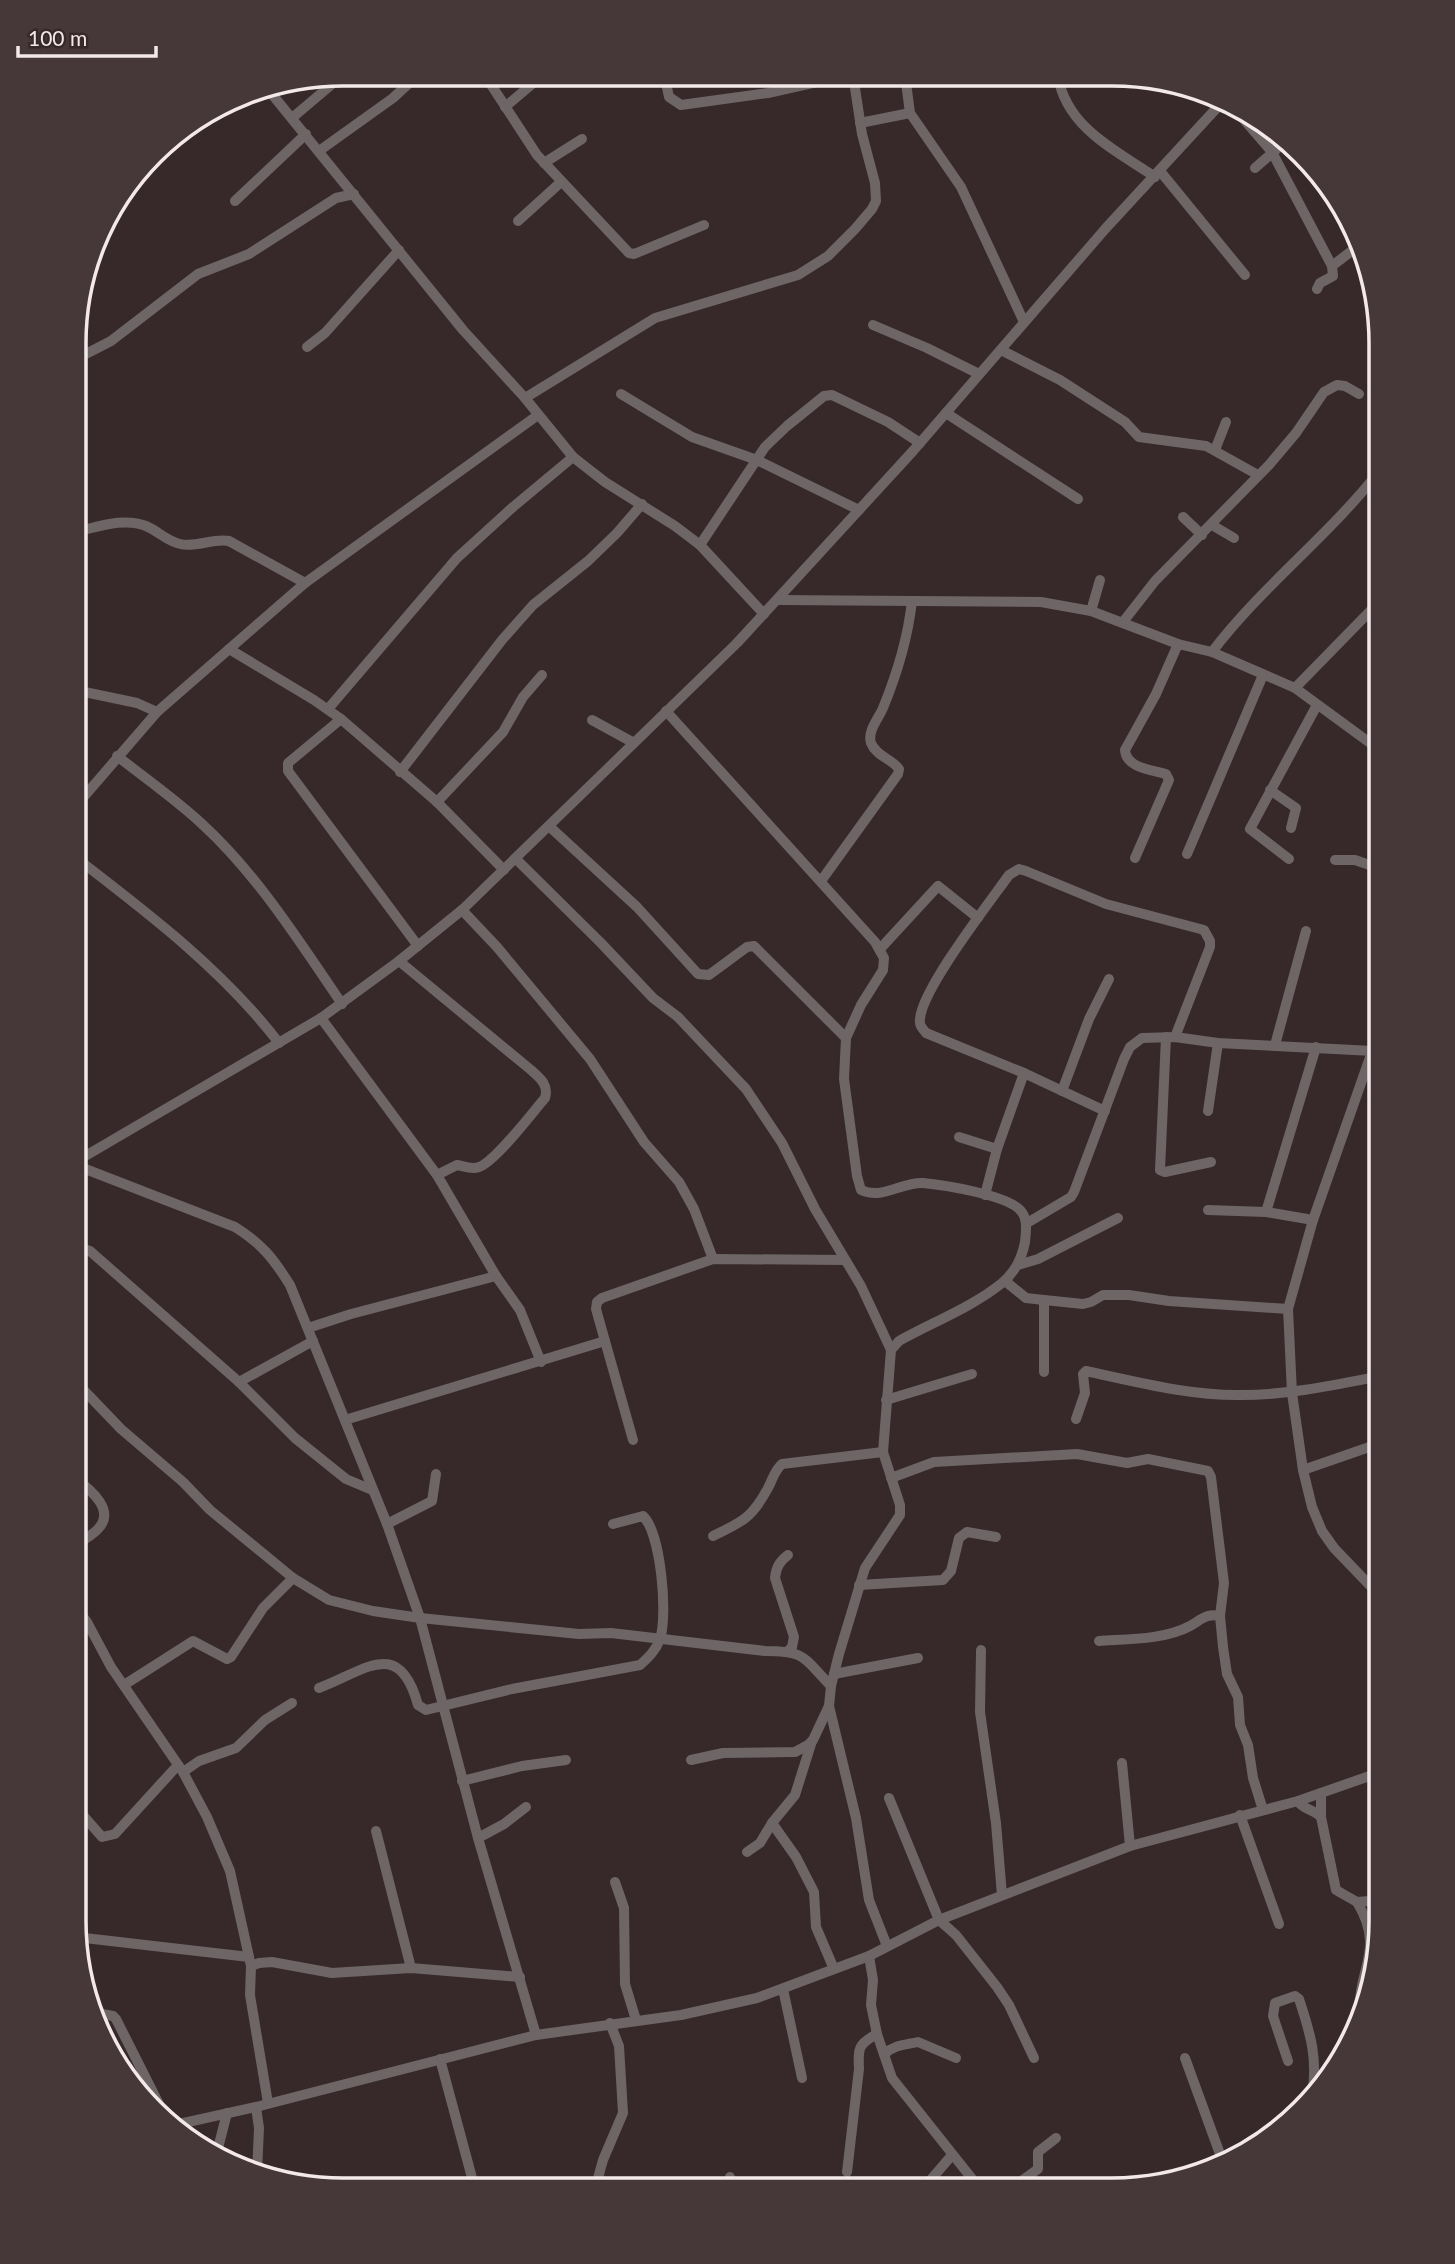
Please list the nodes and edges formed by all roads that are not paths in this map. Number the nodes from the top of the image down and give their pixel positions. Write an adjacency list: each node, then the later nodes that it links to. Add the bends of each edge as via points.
1 (330, 86): 14 (street)
2 (405, 86): 20 (street)
3 (492, 86): 11 (street)
4 (530, 86): 11 (street)
5 (667, 86): 6 (street, via 669,97 681,105)
6 (799, 86)
7 (855, 86): 15 (street)
8 (907, 86): 13 (street)
9 (1060, 86): 24 (street, via 1074,117 1091,134)
10 (272, 95): 14 (street)
11 (505, 107): 22 (street)
12 (1218, 108): 24 (street)
13 (911, 113): 15 (street); 37 (street, via 961,187)
14 (292, 118): 17 (street)
15 (860, 123): 45 (street, via 876,201 828,256 790,278 655,318)
16 (1247, 124): 21 (street)
17 (306, 134): 20 (street); 29 (street)
18 (582, 139): 22 (street)
19 (1279, 147): 21 (street)
20 (319, 151): 25 (street)
21 (1272, 152): 23 (street); 34 (street)
22 (544, 163): 26 (street)
23 (1255, 167)
24 (1157, 174): 35 (street); 37 (street)
25 (342, 181): 27 (street); 28 (street)
26 (561, 182): 30 (street); 31 (street, via 629,253)
27 (354, 194): 28 (street); 32 (street)
28 (336, 198): 41 (street, via 249,254 198,274 111,341)
29 (235, 201)
30 (518, 220)
31 (704, 225)
32 (399, 250): 39 (street, via 326,333); 45 (street)
33 (1352, 250): 34 (street)
34 (1332, 266): 36 (street, via 1333,276)
35 (1245, 275)
36 (1317, 289)
37 (1024, 322): 40 (street)
38 (873, 325): 42 (street)
39 (307, 347)
40 (1000, 350): 42 (street); 50 (street, via 1060,380 1125,422 1139,437)
41 (86, 354)
42 (979, 374): 46 (street)
43 (621, 394): 52 (street, via 692,437)
44 (1360, 394): 53 (street, via 1345,386 1330,387)
45 (525, 398): 47 (street)
46 (946, 413): 49 (street); 55 (street)
47 (538, 415): 51 (street); 65 (street)
48 (1226, 422): 50 (street)
49 (920, 443): 52 (street, via 888,422 829,395 787,426); 57 (street)
50 (1215, 450): 53 (street)
51 (573, 457): 56 (street); 80 (street, via 457,558)
52 (757, 460): 57 (street); 63 (street)
53 (1258, 475): 59 (street)
54 (1369, 485): 74 (street)
55 (1078, 499)
56 (642, 504): 63 (street); 88 (street, via 618,533 533,605 502,639)
57 (859, 510): 66 (street)
58 (1183, 517): 61 (street)
59 (1212, 524): 61 (street); 62 (street)
60 (86, 530): 65 (street, via 134,522 178,544 229,541)
61 (1202, 535): 71 (street, via 1155,581)
62 (1234, 538)
63 (700, 545): 70 (street)
64 (1100, 580): 68 (street)
65 (305, 583): 73 (street)
66 (777, 600): 67 (street); 70 (street)
67 (912, 601): 68 (street, via 1041,602); 102 (street, via 901,656 871,731 871,743 897,765 898,774)
68 (1091, 611): 71 (street)
69 (1369, 612): 77 (street)
70 (764, 614): 81 (street)
71 (1124, 622): 72 (street)
72 (1178, 644): 74 (street); 95 (street, via 1125,750 1130,762 1166,774 1169,780)
73 (229, 649): 80 (street); 82 (street)
74 (1212, 652): 76 (street)
75 (542, 675): 91 (street, via 523,696 503,733)
76 (1263, 675): 77 (street); 94 (street)
77 (1295, 688): 79 (street)
78 (86, 692): 82 (street, via 124,699)
79 (1317, 705): 85 (street); 89 (street)
80 (328, 709): 83 (street)
81 (666, 711): 86 (street); 102 (street)
82 (157, 712): 87 (street)
83 (341, 719): 88 (street); 106 (street, via 288,762 288,771)
84 (592, 720): 86 (street)
85 (1369, 742)
86 (634, 743): 92 (street)
87 (117, 756): 90 (street); 110 (street, via 223,845)
88 (400, 772): 91 (street)
89 (1270, 790): 93 (street, via 1296,808); 97 (street, via 1250,829)
90 (86, 794)
91 (437, 802): 101 (street)
92 (550, 827): 96 (street); 113 (street, via 637,907 698,974 709,975 754,946)
93 (1291, 828)
94 (1187, 854)
95 (1135, 858)
96 (516, 859): 101 (street); 138 (street, via 746,1089 782,1143)
97 (1289, 859)
98 (1335, 860): 99 (street)
99 (1369, 864)
100 (86, 866): 114 (street, via 195,953 246,1002)
101 (503, 870): 103 (street)
102 (821, 881): 107 (street)
103 (462, 910): 106 (street); 137 (street, via 590,1059 644,1142 679,1182)
104 (978, 918): 107 (street, via 938,886); 112 (street, via 1009,875 1019,869 1107,904 1204,930 1210,947); 120 (street, via 923,1006 921,1027 937,1038)
105 (1306, 931): 116 (street)
106 (418, 946): 108 (street)
107 (880, 949): 113 (street, via 883,970)
108 (399, 961): 110 (street); 129 (street, via 531,1070 547,1091 481,1167 457,1165)
109 (1109, 979): 121 (street)
110 (342, 1004): 111 (street)
111 (321, 1018): 114 (street); 129 (street)
112 (1170, 1037): 115 (street); 122 (street, via 1142,1038 1130,1047); 127 (street, via 1160,1168 1165,1172)
113 (846, 1038): 130 (street, via 844,1079 861,1190 883,1193 913,1183)
114 (279, 1043): 126 (street)
115 (1218, 1044): 116 (street); 123 (street)
116 (1275, 1045): 117 (street)
117 (1317, 1047): 118 (street); 132 (street)
118 (1369, 1051)
119 (1369, 1062): 134 (street)
120 (1024, 1073): 121 (street); 125 (street)
121 (1062, 1091): 122 (street)
122 (1105, 1111): 135 (street, via 1072,1196)
123 (1208, 1111)
124 (959, 1137): 125 (street)
125 (997, 1149): 130 (street)
126 (86, 1157)
127 (1211, 1162)
128 (86, 1167): 144 (street, via 223,1222 255,1240 284,1276)
129 (437, 1175): 140 (street)
130 (985, 1195): 135 (street, via 1010,1203)
131 (1208, 1210): 132 (street)
132 (1266, 1212): 134 (street)
133 (1118, 1218): 139 (street)
134 (1313, 1220): 143 (street)
135 (1027, 1223): 139 (street)
136 (86, 1250): 152 (street)
137 (713, 1259): 138 (street); 146 (street, via 602,1298 596,1309)
138 (845, 1260): 147 (street)
139 (1018, 1265): 141 (street)
140 (496, 1276): 144 (street); 148 (street, via 520,1310)
141 (1004, 1281): 142 (street, via 1026,1298); 147 (street, via 899,1341)
142 (1044, 1300): 143 (street, via 1083,1304 1103,1295 1129,1295); 149 (street)
143 (1288, 1309): 154 (street)
144 (308, 1328): 145 (street)
145 (313, 1341): 152 (street); 157 (street)
146 (605, 1341): 148 (street); 158 (street)
147 (891, 1350): 155 (street)
148 (541, 1362): 157 (street)
149 (1044, 1372)
150 (972, 1374): 155 (street)
151 (1369, 1378): 154 (street)
152 (239, 1382): 165 (street, via 336,1472)
153 (86, 1393): 172 (street, via 210,1510)
154 (1292, 1393): 156 (street, via 1205,1393 1086,1371 1085,1393); 161 (street)
155 (886, 1400): 160 (street)
156 (1076, 1419)
157 (345, 1420): 165 (street)
158 (633, 1440)
159 (1369, 1447): 161 (street)
160 (883, 1452): 163 (street); 168 (street, via 782,1464 754,1513)
161 (1303, 1470): 173 (street, via 1322,1531)
162 (436, 1474): 166 (street, via 432,1501)
163 (891, 1479): 174 (street, via 900,1515 865,1568); 175 (street, via 934,1462 1077,1454 1127,1463 1148,1459 1205,1470 1211,1477 1223,1572)
164 (86, 1486): 170 (street, via 96,1494 103,1515 97,1531)
165 (372, 1490): 166 (street)
166 (387, 1524): 176 (street)
167 (613, 1524): 178 (street, via 643,1516 655,1538 663,1624)
168 (713, 1536)
169 (996, 1537): 174 (street, via 967,1532 959,1538 951,1572 943,1580)
170 (86, 1538)
171 (788, 1555): 181 (street, via 781,1560 775,1578 794,1637)
172 (293, 1578): 176 (street, via 329,1601); 184 (street, via 263,1608 229,1658 193,1641)
173 (1369, 1584)
174 (859, 1586): 183 (street)
175 (1220, 1615): 179 (street, via 1206,1616 1170,1633); 201 (street, via 1227,1674 1238,1697 1240,1725)
176 (420, 1618): 178 (street); 189 (street)
177 (86, 1621): 184 (street)
178 (660, 1638): 181 (street); 189 (street, via 653,1654 640,1665)
179 (1099, 1641)
180 (981, 1650): 211 (street, via 980,1712)
181 (788, 1651): 185 (street, via 806,1657)
182 (918, 1658): 183 (street)
183 (834, 1674): 185 (street)
184 (124, 1685): 194 (street)
185 (831, 1686): 188 (street)
186 (319, 1688): 189 (street, via 359,1670 390,1664 408,1677 420,1708)
187 (292, 1703): 194 (street, via 265,1720 236,1748)
188 (830, 1706): 190 (street); 218 (street, via 869,1900)
189 (445, 1707): 196 (street)
190 (813, 1740): 192 (street, via 795,1752 723,1753); 205 (street, via 795,1796)
191 (566, 1760): 196 (street)
192 (691, 1760)
193 (1122, 1763): 208 (street)
194 (181, 1768): 204 (street, via 115,1834 103,1836); 220 (street, via 230,1871)
195 (1369, 1776): 197 (street)
196 (462, 1781): 207 (street)
197 (1321, 1793): 199 (street); 203 (street)
198 (889, 1798): 214 (street)
199 (1298, 1801): 201 (street); 203 (street)
200 (526, 1807): 207 (street)
201 (1263, 1810): 202 (street)
202 (1240, 1815): 208 (street); 215 (street)
203 (1321, 1817): 213 (street, via 1336,1890)
204 (86, 1818)
205 (772, 1823): 209 (street, via 760,1843); 222 (street, via 814,1892 816,1927)
206 (376, 1831): 221 (street)
207 (478, 1838): 223 (street)
208 (1130, 1846): 211 (street)
209 (747, 1852)
210 (615, 1882): 226 (street, via 624,1908 625,1984)
211 (1002, 1895): 214 (street)
212 (1369, 1901): 213 (street)
213 (1357, 1902): 216 (street)
214 (939, 1920): 218 (street); 233 (street, via 997,1987)
215 (1279, 1924)
216 (1369, 1926)
217 (86, 1938): 220 (street)
218 (887, 1946): 219 (street)
219 (869, 1956): 222 (street); 228 (street)
220 (250, 1962): 221 (street, via 332,1973); 239 (street, via 250,1995)
221 (411, 1968): 223 (street)
222 (834, 1969): 224 (street)
223 (520, 1977): 229 (street)
224 (783, 1989): 226 (street, via 694,2012); 236 (street)
225 (102, 2014): 238 (street, via 116,2019)
226 (636, 2020): 227 (street)
227 (610, 2023): 229 (street); 250 (street, via 618,2046 623,2113)
228 (877, 2034): 230 (street); 248 (street, via 858,2052)
229 (536, 2035): 234 (street)
230 (884, 2054): 232 (street, via 892,2047 918,2042); 245 (street, via 892,2078)
231 (1185, 2057): 246 (street)
232 (956, 2058)
233 (1034, 2058)
234 (440, 2059): 239 (street); 249 (street)
235 (1288, 2061): 237 (street, via 1273,2009 1275,2003 1295,1996 1312,2040)
236 (802, 2078)
237 (1313, 2082)
238 (156, 2098)
239 (268, 2103): 240 (street)
240 (256, 2107): 241 (street); 247 (street)
241 (226, 2113): 242 (street); 244 (street)
242 (183, 2123)
243 (1056, 2138): 253 (street, via 1038,2152 1038,2169)
244 (218, 2146)
245 (952, 2155): 251 (street); 252 (street)
246 (1220, 2155)
247 (257, 2164)
248 (847, 2172)
249 (472, 2178)
250 (598, 2178)
251 (932, 2178)
252 (971, 2178)
253 (1026, 2178)

